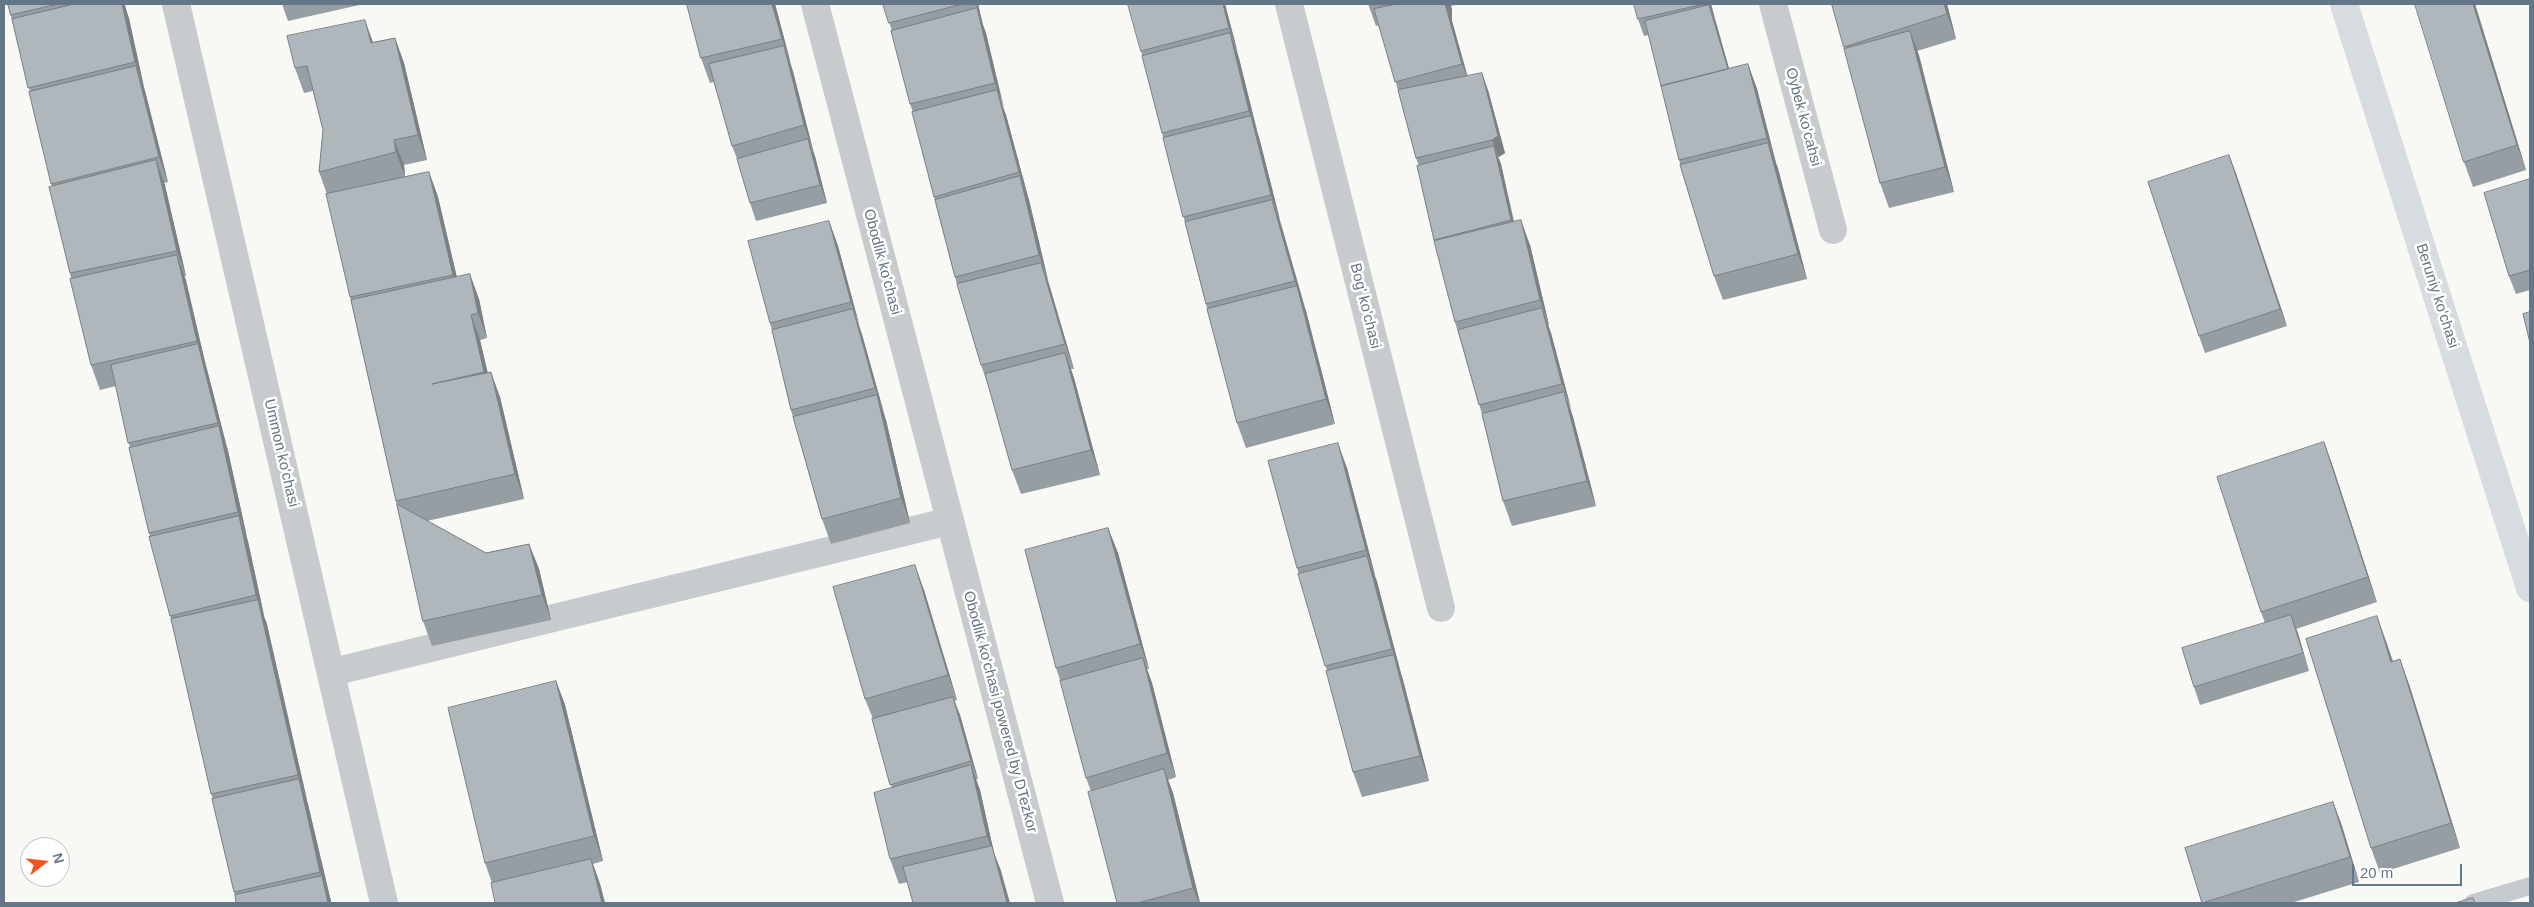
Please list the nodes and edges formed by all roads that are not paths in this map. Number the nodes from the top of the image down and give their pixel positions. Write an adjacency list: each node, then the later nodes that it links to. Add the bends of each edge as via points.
1 (176, 4): 10 (street, Ummon ko'chasi)
2 (814, 4): 7 (street, Obodlik ko'chasi)
3 (1289, 4): 9 (street, Bog' ko'chasi)
4 (1773, 4): 6 (street, Oybek ko'cahsi)
5 (2344, 4): 8 (main road, Beruniy ko'chasi)
6 (1833, 230)
7 (950, 521): 10 (street); 13 (street, Obodlik ko'chasi powered by DTezkor)
8 (2530, 588)
9 (1442, 608)
10 (333, 672): 12 (street, Ummon ko'chasi)
11 (2530, 886): 14 (lane)
12 (384, 903)
13 (1050, 903)
14 (2473, 903)

